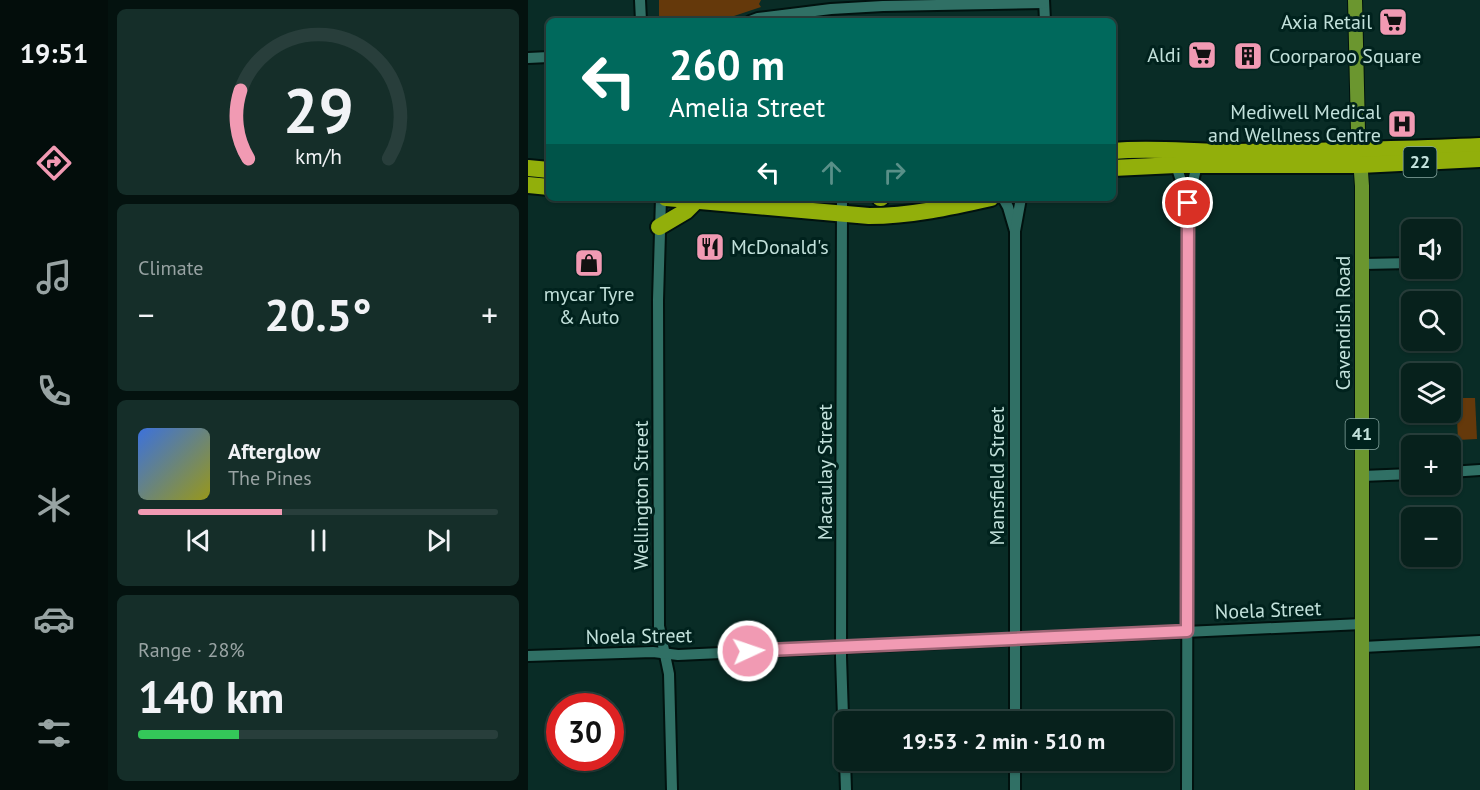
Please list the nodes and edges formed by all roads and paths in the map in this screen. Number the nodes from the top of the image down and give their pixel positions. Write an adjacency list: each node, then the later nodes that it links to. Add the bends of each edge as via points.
1 (640, 0): 4 (street)
2 (1355, 0): 11 (main road, Cavendish Road / 41)
3 (1044, 2): 5 (street, via 831,9); 6 (street)
4 (641, 18)
5 (770, 18)
6 (1045, 18)
7 (546, 57): 8 (street)
8 (528, 58)
9 (1480, 146): 11 (highway, 22)
10 (1116, 151): 11 (highway, 22)
11 (1360, 158): 12 (highway, 22); 14 (highway, 22); 30 (main road, Cavendish Road / 41)
12 (1480, 159)
13 (1176, 165): 14 (highway, 22); 16 (highway, 22); 25 (street)
14 (1197, 165): 25 (street)
15 (528, 168): 17 (highway)
16 (1116, 168)
17 (546, 170)
18 (528, 185): 19 (highway)
19 (546, 187)
20 (660, 201): 27 (street, Wellington Street)
21 (696, 201): 26 (highway); 27 (highway)
22 (977, 201): 26 (highway, via 911,214 869,216)
23 (1005, 201): 28 (street, Mansfield Street)
24 (1021, 201): 28 (street, Mansfield Street)
25 (1188, 203): 36 (street)
26 (842, 206): 39 (street, Macaulay Street)
27 (659, 227): 41 (street, Wellington Street, via 659,626)
28 (1016, 231): 37 (street, Mansfield Street)
29 (1401, 263): 30 (street)
30 (1363, 264): 34 (main road, Cavendish Road / 41)
31 (1480, 470): 32 (street)
32 (1461, 471)
33 (1401, 474): 34 (street)
34 (1362, 476): 35 (main road, Cavendish Road / 41)
35 (1362, 624): 36 (street, Noela Street); 40 (main road, Cavendish Road / 41)
36 (1187, 631): 37 (street, Noela Street); 50 (street)
37 (1015, 639): 39 (street, Noela Street); 44 (street, Mansfield Street)
38 (1480, 641): 40 (street)
39 (842, 647): 41 (street, Noela Street); 43 (street, Macaulay Street)
40 (1363, 647): 51 (main road, Cavendish Road / 41)
41 (664, 653): 42 (street, Noela Street); 47 (street, Wellington Street, via 669,674)
42 (528, 656)
43 (843, 711)
44 (1015, 711)
45 (845, 771): 48 (street)
46 (1015, 771): 49 (street)
47 (672, 790)
48 (846, 790)
49 (1015, 790)
50 (1187, 790)
51 (1362, 790)

